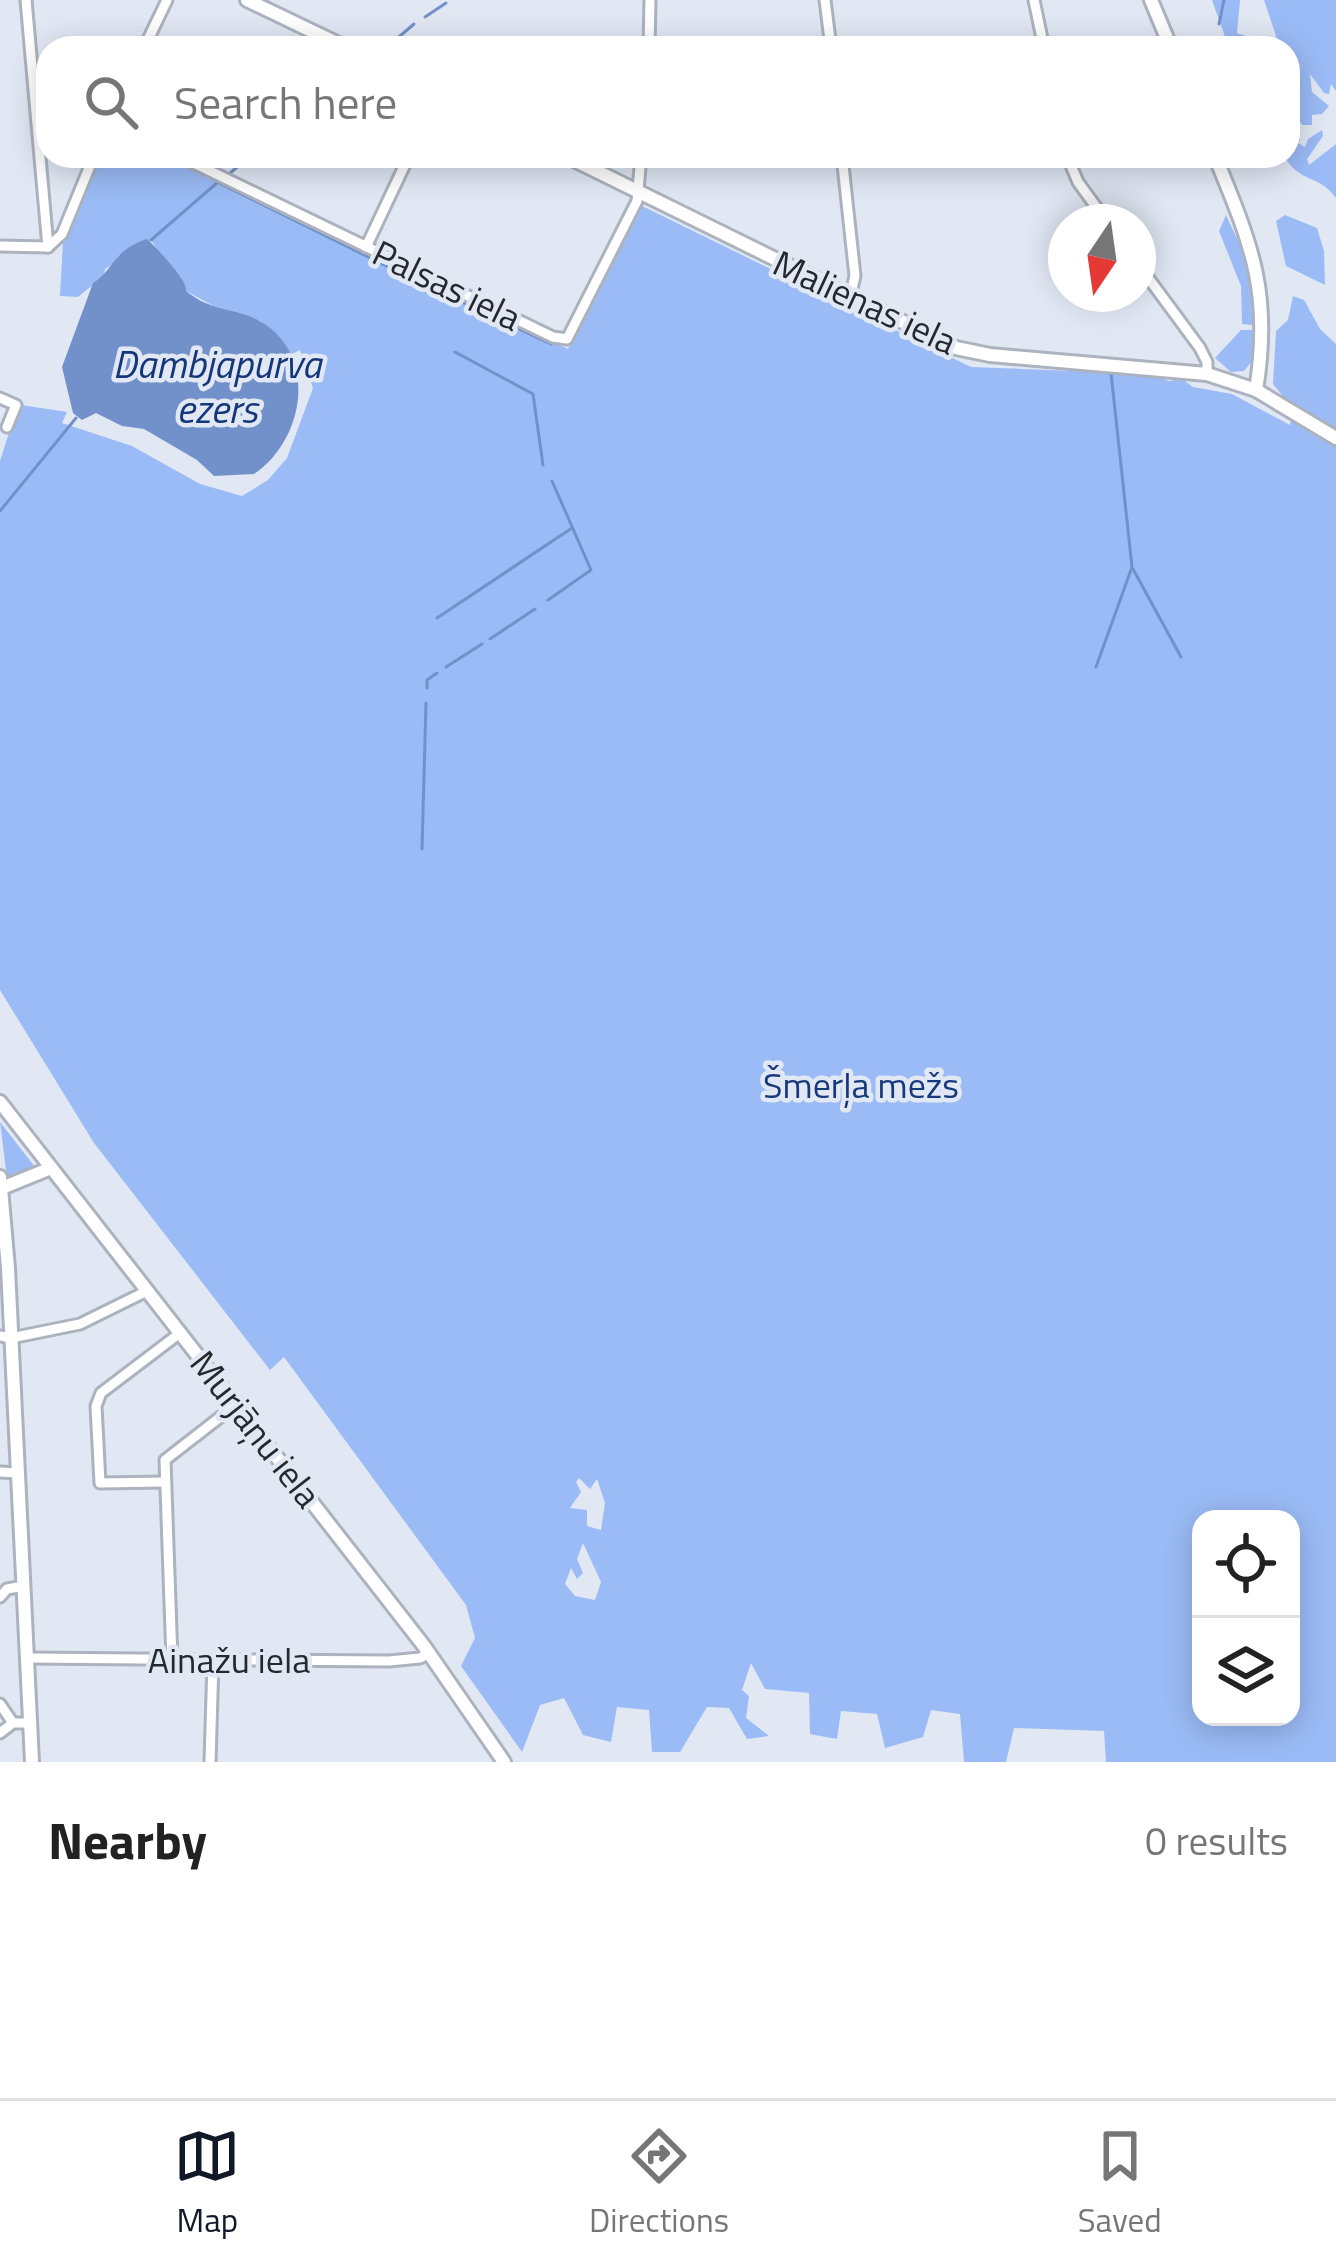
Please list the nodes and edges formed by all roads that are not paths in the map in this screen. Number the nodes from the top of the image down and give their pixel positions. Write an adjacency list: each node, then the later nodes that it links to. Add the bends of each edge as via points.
1 (26, 0): 14 (street)
2 (167, 0): 8 (street)
3 (247, 0): 9 (street)
4 (650, 0): 10 (street)
5 (825, 0): 11 (street)
6 (1034, 0): 12 (street)
7 (1151, 0): 13 (street)
8 (150, 36)
9 (321, 36)
10 (649, 36)
11 (830, 36)
12 (1042, 36)
13 (1167, 36)
14 (36, 76)
15 (44, 168): 27 (street)
16 (89, 168): 27 (street, via 62,234)
17 (204, 168): 28 (street, Palsas iela)
18 (403, 168): 28 (street)
19 (590, 168): 24 (street, Malienas iela)
20 (640, 168): 24 (street)
21 (843, 168): 30 (street, via 856,276)
22 (1072, 168): 25 (street)
23 (1220, 168): 32 (street, via 1260,280)
24 (639, 192): 28 (street, Palsas iela, via 568,339); 30 (street, Malienas iela)
25 (1094, 204)
26 (0, 246): 27 (street)
27 (48, 247)
28 (366, 247)
29 (1156, 288): 31 (street, via 1201,348)
30 (850, 297): 31 (street, Malienas iela, via 978,353)
31 (1207, 374): 32 (street, Malienas iela)
32 (1256, 390): 35 (street, Malienas iela)
33 (0, 398): 34 (street, via 16,405)
34 (7, 427)
35 (1336, 438)
36 (0, 1102): 37 (street, Murjāņu iela)
37 (51, 1168): 38 (street); 40 (street, Murjāņu iela)
38 (1, 1184): 39 (street)
39 (4, 1268): 42 (street)
40 (147, 1291): 41 (street, Murjāņu iela); 42 (street, via 80,1324)
41 (180, 1333): 43 (street, Murjāņu iela); 46 (street, via 101,1393 96,1406 100,1483)
42 (6, 1337): 45 (street)
43 (237, 1404): 46 (street, via 165,1460); 49 (street, Murjāņu iela)
44 (0, 1472): 45 (street)
45 (19, 1473): 47 (street)
46 (164, 1482): 51 (street)
47 (24, 1586): 48 (street); 50 (street)
48 (2, 1588)
49 (429, 1654): 52 (street, Ainažu iela); 59 (street, Murjāņu iela)
50 (27, 1658): 51 (street, Ainažu iela); 55 (street)
51 (172, 1660): 52 (street, Ainažu iela)
52 (213, 1660): 58 (street)
53 (0, 1704): 54 (street)
54 (13, 1723): 55 (street); 56 (street)
55 (30, 1724): 57 (street)
56 (0, 1733)
57 (32, 1762)
58 (210, 1762)
59 (504, 1762)

